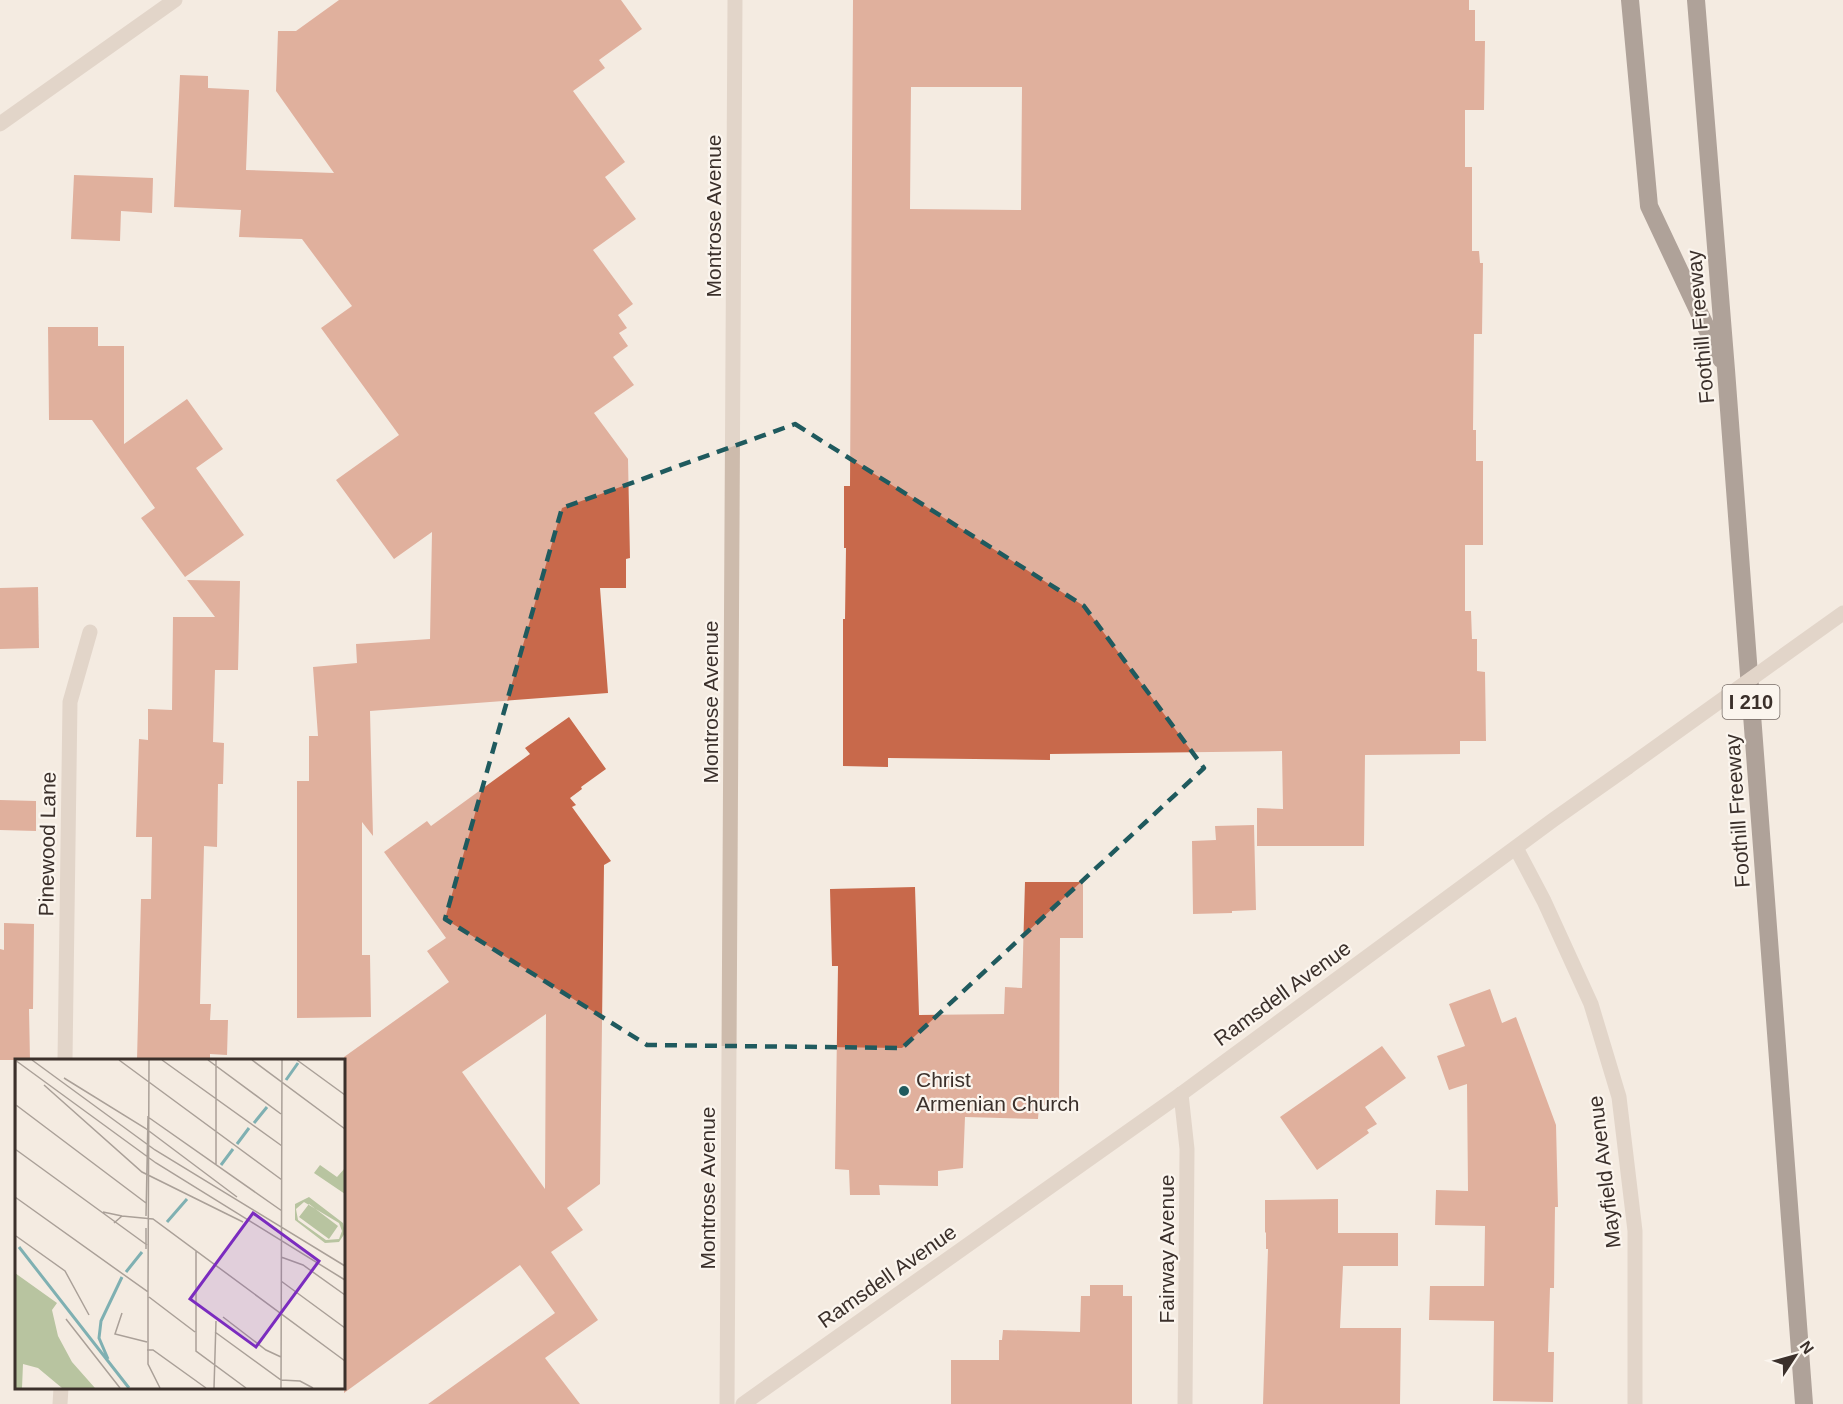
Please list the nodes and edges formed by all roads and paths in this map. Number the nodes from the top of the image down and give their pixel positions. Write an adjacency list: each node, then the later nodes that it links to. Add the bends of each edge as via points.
1 (175, 0): 5 (street)
2 (735, 0): 12 (street, Montrose Avenue)
3 (1630, 0): 6 (highway, via 1649,206)
4 (1696, 0): 6 (highway, Foothill Freeway / I 210)
5 (0, 124)
6 (1726, 370): 16 (highway, Foothill Freeway / I 210)
7 (1843, 613): 9 (street, Ramsdell Avenue, bridge)
8 (90, 632): 10 (street, Pinewood Lane, via 70,702)
9 (1516, 848): 11 (street, Ramsdell Avenue); 15 (street, Mayfield Avenue, via 1591,1004 1619,1097 1635,1231)
10 (65, 1059)
11 (1180, 1094): 13 (street, Ramsdell Avenue); 14 (street, Fairway Avenue, via 1187,1149)
12 (727, 1404)
13 (744, 1404)
14 (1185, 1404)
15 (1635, 1404)
16 (1804, 1404)

